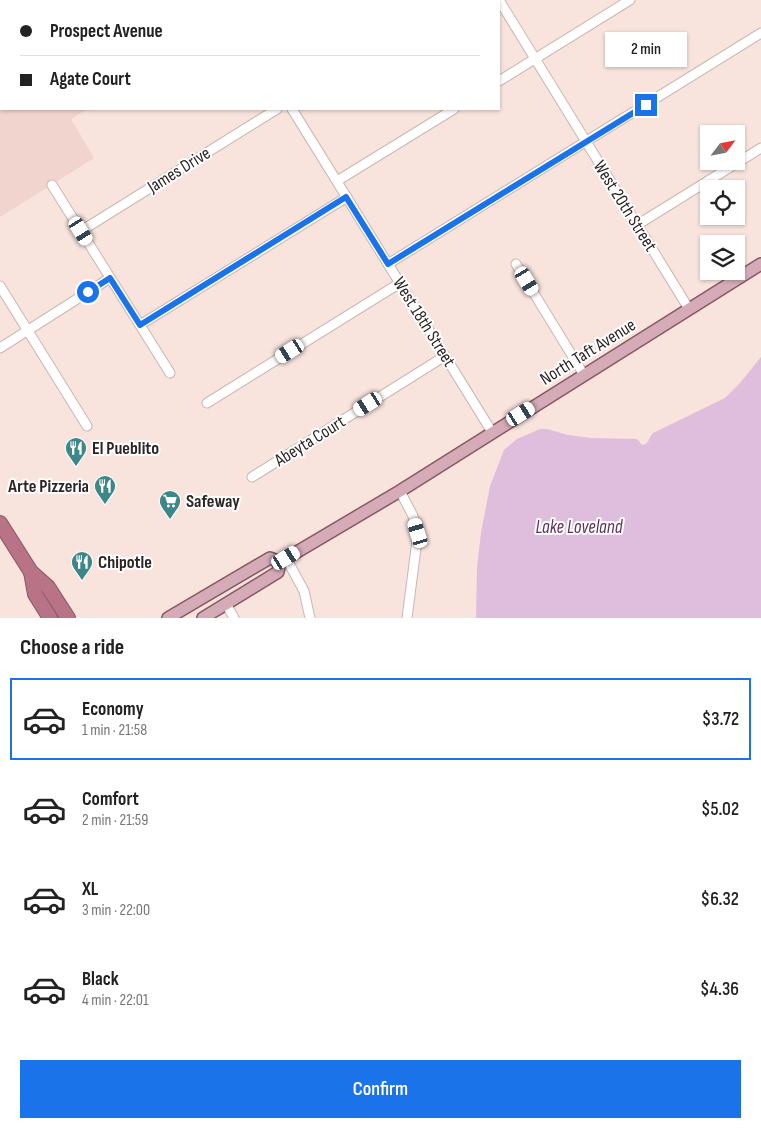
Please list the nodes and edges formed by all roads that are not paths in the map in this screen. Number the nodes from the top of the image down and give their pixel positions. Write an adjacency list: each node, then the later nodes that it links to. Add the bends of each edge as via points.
1 (630, 0): 4 (street)
2 (500, 2): 4 (street, West 20th Street)
3 (761, 33): 9 (street)
4 (535, 58): 5 (street); 9 (street, West 20th Street)
5 (500, 80)
6 (274, 110): 15 (street, James Drive)
7 (293, 110): 11 (street, West 18th Street)
8 (452, 110): 11 (street)
9 (586, 142): 14 (street, West 20th Street); 16 (street)
10 (761, 148): 14 (street)
11 (337, 181): 13 (street, West 18th Street)
12 (52, 185): 15 (street)
13 (346, 197): 16 (street, West 18th Street); 23 (street)
14 (637, 225): 22 (street, West 20th Street)
15 (81, 231): 19 (street)
16 (388, 264): 20 (street, West 18th Street)
17 (516, 264): 28 (street)
18 (761, 264): 22 (main road, North Taft Avenue)
19 (110, 278): 23 (street); 24 (street)
20 (400, 283): 26 (street, West 18th Street); 29 (street)
21 (0, 286): 24 (street)
22 (688, 309): 28 (main road, North Taft Avenue)
23 (140, 325): 27 (street)
24 (28, 330): 25 (street); 30 (street)
25 (0, 348)
26 (445, 356): 31 (street, West 18th Street); 32 (street, Abeyta Court)
27 (170, 373)
28 (584, 375): 31 (main road, North Taft Avenue)
29 (207, 403)
30 (87, 426)
31 (492, 432): 33 (main road, North Taft Avenue)
32 (252, 477)
33 (400, 491): 35 (main road, North Taft Avenue); 44 (street, via 418,533)
34 (0, 523): 36 (highway)
35 (283, 560): 37 (main road, North Taft Avenue, via 278,572); 40 (main road, North Taft Avenue, via 270,558); 43 (street, via 304,591)
36 (31, 572): 38 (highway, via 35,594); 39 (highway, via 48,586)
37 (226, 604): 41 (main road, North Taft Avenue); 42 (street)
38 (50, 618)
39 (68, 618)
40 (168, 618)
41 (203, 618)
42 (234, 618)
43 (310, 618)
44 (407, 618)

